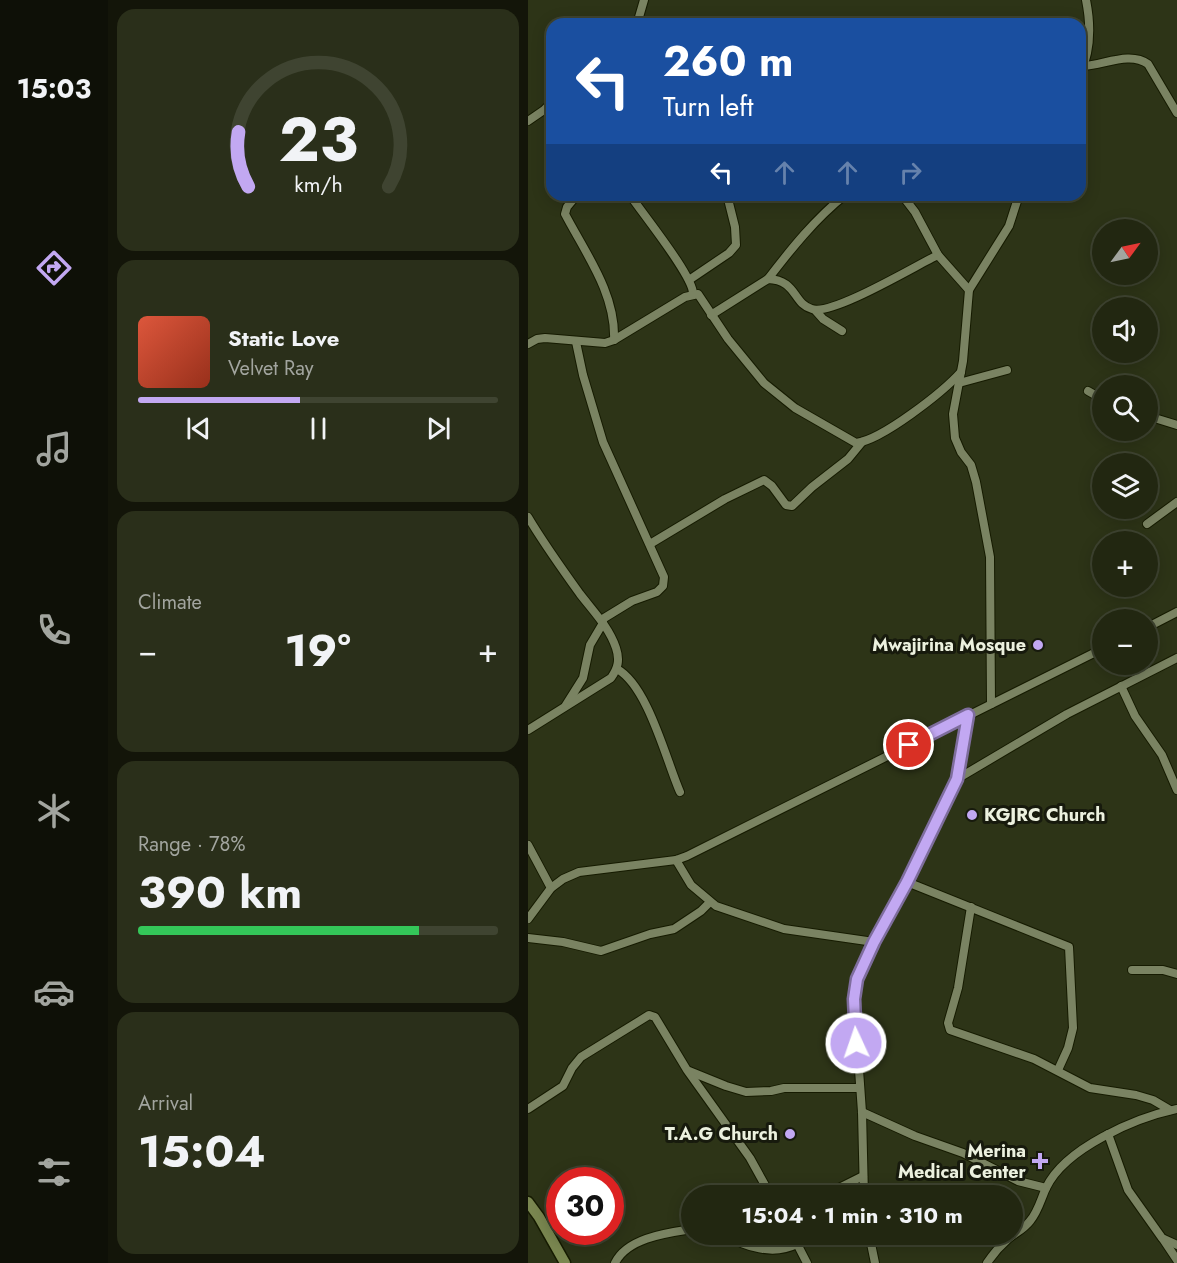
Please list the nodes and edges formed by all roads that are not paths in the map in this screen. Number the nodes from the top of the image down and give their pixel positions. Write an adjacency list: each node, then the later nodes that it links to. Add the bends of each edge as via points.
1 (644, 0): 3 (street)
2 (1086, 0): 4 (street)
3 (639, 18)
4 (1086, 60)
5 (1086, 69): 7 (street, via 1142,59)
6 (546, 108): 8 (street)
7 (1177, 113)
8 (528, 121)
9 (572, 201): 23 (street, via 565,214 610,299)
10 (634, 201): 17 (street)
11 (729, 201): 17 (street, via 736,245)
12 (839, 201): 16 (street, via 797,242)
13 (907, 201): 15 (street)
14 (1017, 201): 18 (street, via 998,247)
15 (938, 255): 18 (street); 20 (street, via 852,298)
16 (768, 279): 20 (street, via 786,283 807,307); 21 (street)
17 (689, 280): 19 (street)
18 (969, 290): 27 (street)
19 (693, 294): 21 (street, via 698,294); 23 (street)
20 (815, 310): 22 (street)
21 (711, 315): 33 (street, via 764,383 795,408 851,441)
22 (842, 331)
23 (614, 340): 24 (street, via 605,344)
24 (576, 342): 25 (street, via 545,338); 37 (street, via 603,442)
25 (528, 344)
26 (1007, 370): 28 (street)
27 (961, 372): 28 (street); 33 (street, via 928,403)
28 (959, 383): 45 (street, via 953,414 955,438 976,482 990,557)
29 (1088, 392): 30 (street)
30 (1092, 394)
31 (1158, 419): 32 (street)
32 (1177, 425)
33 (862, 442): 37 (street, via 848,459 792,506 786,505 764,480)
34 (1177, 502): 36 (street)
35 (528, 517): 39 (street)
36 (1147, 524)
37 (650, 544): 39 (street, via 664,577 663,586)
38 (1177, 612): 40 (street)
39 (602, 621): 43 (street, via 616,647); 46 (street, via 590,645 583,678)
40 (1158, 622)
41 (1092, 654): 45 (street)
42 (1177, 658): 44 (street)
43 (617, 669): 46 (street, via 603,684); 51 (street, via 632,683 655,724)
44 (1121, 686): 49 (street); 50 (street, via 1134,716 1162,755)
45 (991, 704): 47 (street)
46 (563, 708): 48 (street)
47 (968, 715): 49 (street); 53 (street)
48 (528, 730)
49 (957, 779): 54 (street)
50 (1177, 790)
51 (680, 792)
52 (528, 845): 55 (street)
53 (676, 860): 55 (street, via 579,872); 56 (street, via 691,885)
54 (907, 882): 57 (street); 60 (street)
55 (552, 888): 58 (street)
56 (710, 902): 59 (street, via 674,929 601,951); 60 (street, via 784,928)
57 (971, 907): 64 (street, via 1069,947 1073,1028); 64 (street, via 948,1028)
58 (528, 919)
59 (528, 938)
60 (874, 942): 65 (street, via 854,991)
61 (1131, 970): 62 (street)
62 (1177, 974)
63 (687, 1070): 65 (street, via 746,1092); 66 (street, via 655,1017 649,1016 581,1057 563,1086); 71 (street)
64 (1058, 1070): 67 (street, via 1090,1088 1136,1095)
65 (859, 1088): 68 (street)
66 (528, 1108)
67 (1174, 1110): 69 (street)
68 (862, 1112): 70 (street); 74 (street, via 963,1153 1018,1181)
69 (1108, 1134): 74 (street, via 1069,1160); 77 (street, via 1128,1190)
70 (862, 1176): 72 (street); 73 (street)
71 (765, 1185)
72 (845, 1185)
73 (863, 1185)
74 (1046, 1188): 88 (street, via 1031,1220)
75 (528, 1202): 84 (street)
76 (681, 1231): 85 (street, via 633,1244)
77 (1162, 1238): 82 (street); 83 (street)
78 (748, 1245): 79 (street, via 766,1249)
79 (794, 1245)
80 (798, 1245): 86 (street)
81 (871, 1245): 87 (street)
82 (1177, 1245)
83 (1177, 1260)
84 (565, 1263)
85 (615, 1263)
86 (807, 1263)
87 (875, 1263)
88 (987, 1263)

